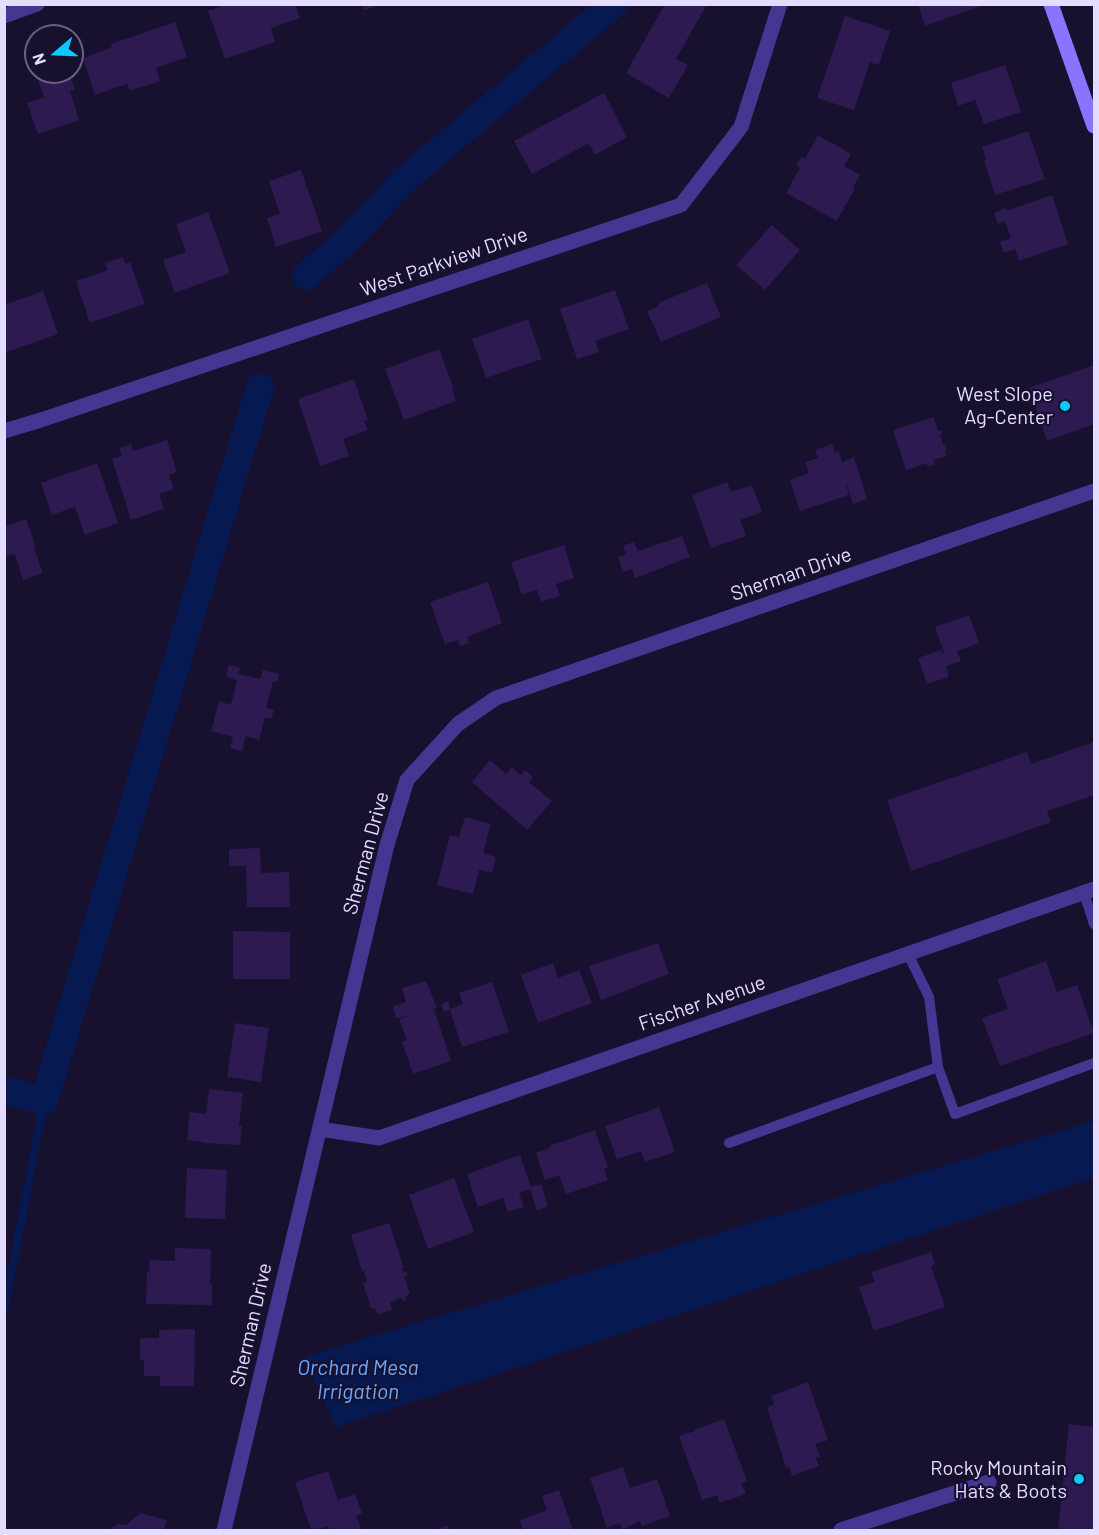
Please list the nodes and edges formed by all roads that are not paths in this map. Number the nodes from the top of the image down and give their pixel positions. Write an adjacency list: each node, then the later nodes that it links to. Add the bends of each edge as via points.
1 (37, 4): 4 (street)
2 (780, 4): 6 (street, West Parkview Drive, via 741,127 681,204)
3 (1051, 4): 5 (main road)
4 (4, 16)
5 (1095, 126)
6 (4, 431)
7 (1095, 491): 13 (street, Sherman Drive, via 496,698 458,724 407,780 387,845)
8 (1089, 891): 9 (lane); 10 (street, Fischer Avenue)
9 (1095, 924)
10 (908, 954): 12 (lane, via 929,997); 13 (street, Fischer Avenue, via 379,1138)
11 (1095, 1063): 12 (lane, via 955,1114)
12 (938, 1067): 14 (lane)
13 (320, 1129): 16 (street, Sherman Drive)
14 (729, 1143)
15 (988, 1482): 17 (street)
16 (224, 1530)
17 (842, 1530)

